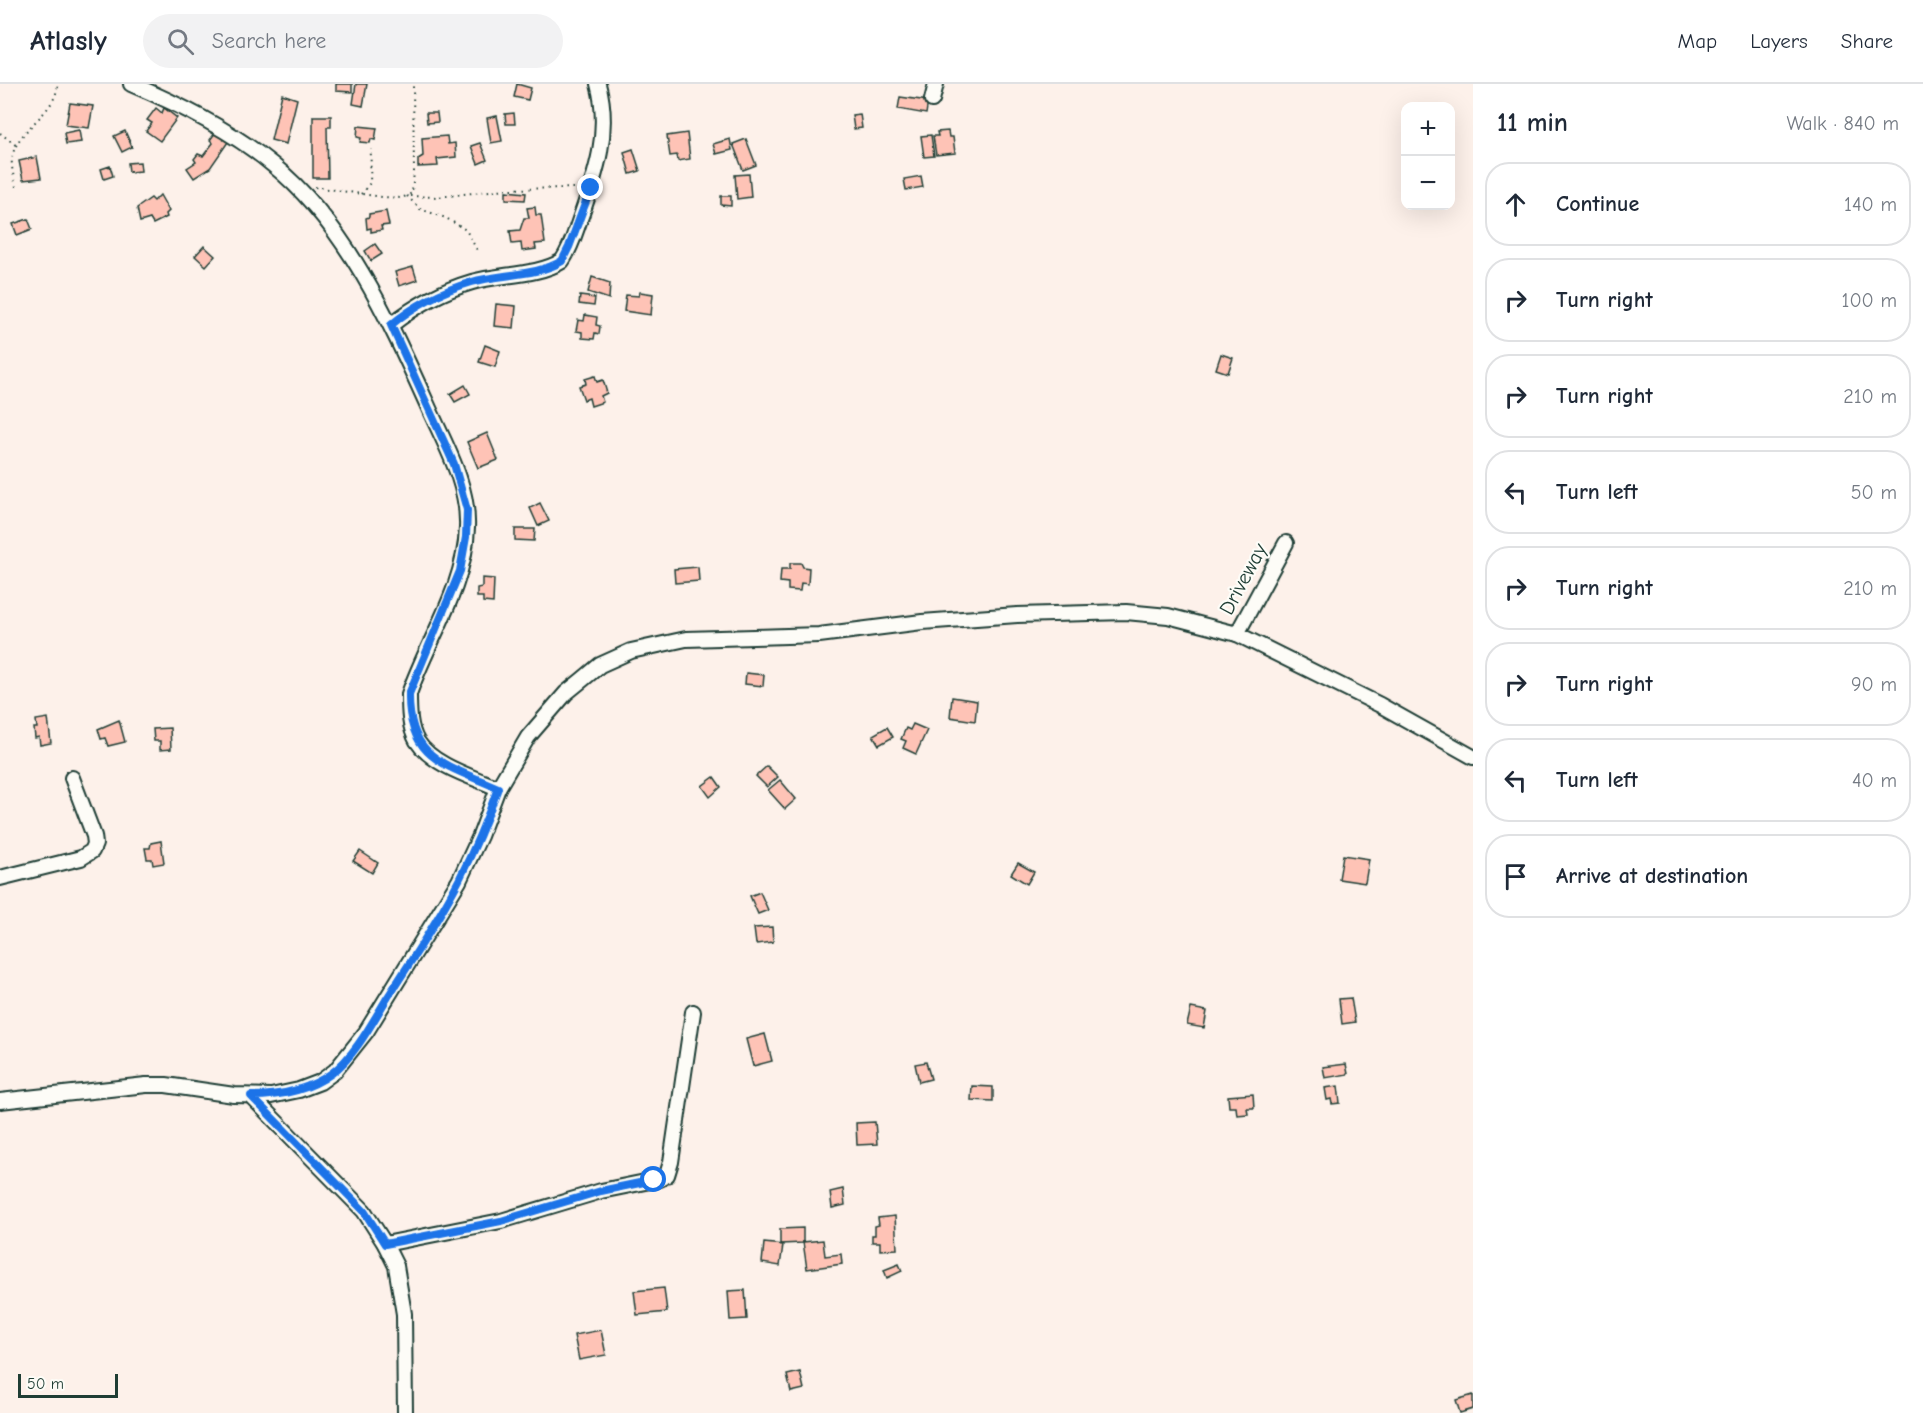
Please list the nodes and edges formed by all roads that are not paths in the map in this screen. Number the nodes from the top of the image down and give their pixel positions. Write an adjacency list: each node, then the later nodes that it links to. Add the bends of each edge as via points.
1 (131, 84): 5 (street, via 216,124 295,184 355,261)
2 (598, 84): 5 (street, via 604,133 600,158 562,261 473,282 425,300)
3 (936, 84): 4 (street)
4 (932, 100)
5 (391, 325): 10 (street, via 454,464 467,510 460,571 409,694 412,726 417,741 428,752)
6 (1286, 543): 7 (street, Driveway)
7 (1237, 634): 8 (street, via 1380,705); 10 (street, via 1168,616 1079,612 922,622 819,635 686,639 660,644 600,665 566,693 528,737)
8 (1473, 757)
9 (72, 778): 11 (street, via 94,836 90,854)
10 (498, 788): 13 (street, via 459,881 348,1057 320,1082 271,1096)
11 (0, 878)
12 (693, 1012): 15 (street, via 667,1175 501,1221)
13 (251, 1096): 14 (street, via 146,1085); 15 (street, via 364,1211)
14 (0, 1101)
15 (385, 1244): 16 (street, via 396,1266 403,1305)
16 (405, 1413)

